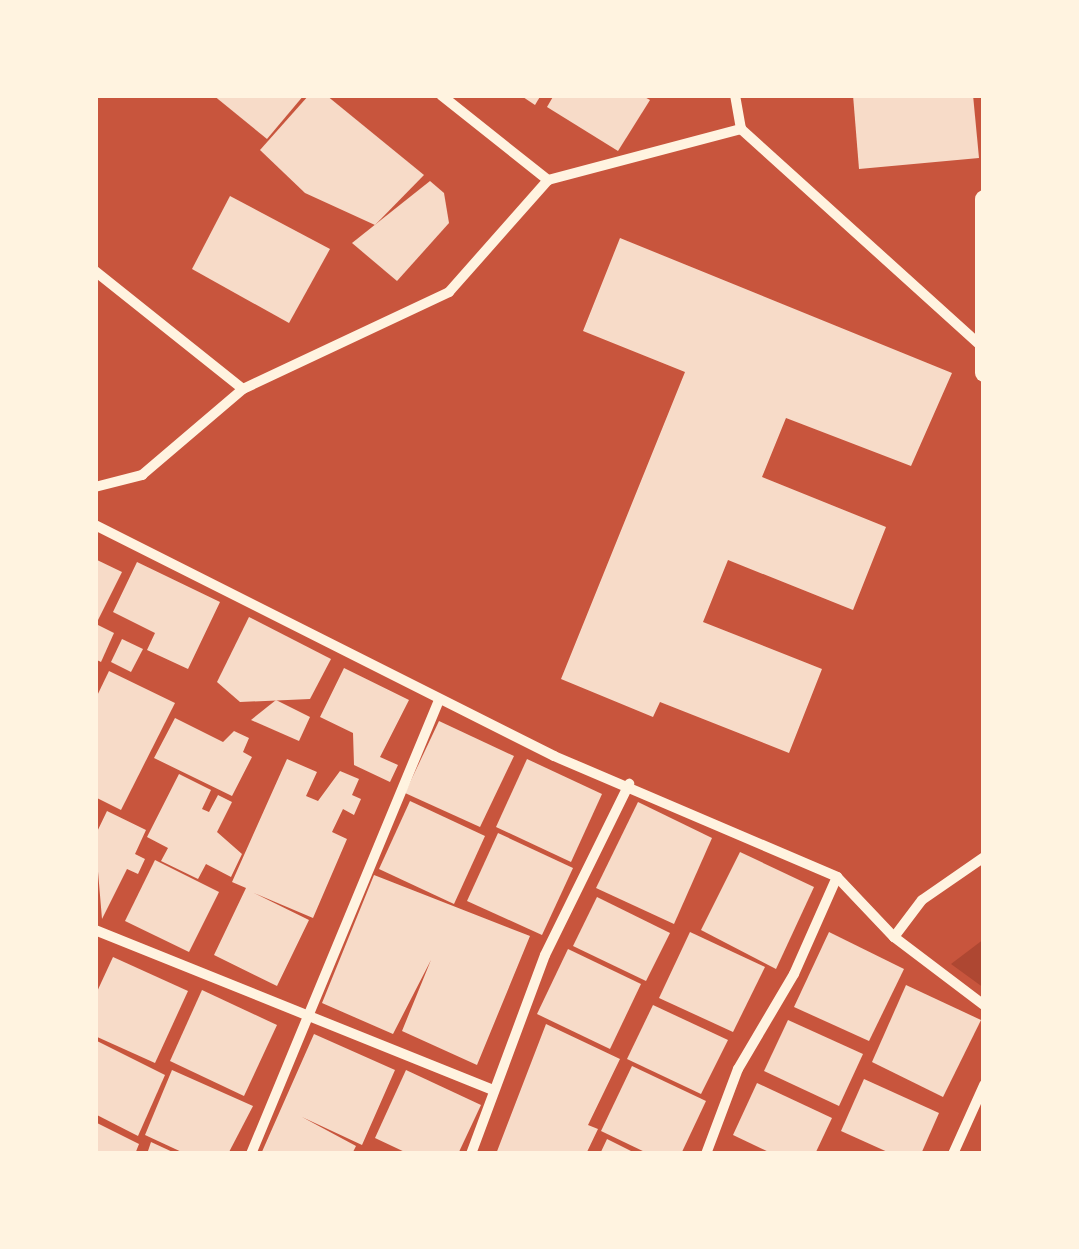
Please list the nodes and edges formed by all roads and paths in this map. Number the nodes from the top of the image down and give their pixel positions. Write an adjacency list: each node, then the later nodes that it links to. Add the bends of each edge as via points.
1 (441, 95): 4 (street)
2 (735, 95): 3 (street)
3 (740, 129): 4 (street); 7 (street)
4 (548, 180): 9 (street, via 449,292)
5 (984, 199): 7 (street)
6 (95, 271): 9 (street)
7 (979, 344): 8 (street)
8 (984, 373)
9 (243, 389): 10 (street, via 142,475)
10 (95, 487)
11 (95, 525): 12 (street)
12 (439, 700): 13 (street); 19 (street)
13 (629, 784): 15 (street); 21 (street, via 545,955)
14 (984, 857): 17 (street, via 922,900)
15 (837, 876): 17 (street); 24 (street, via 794,974 738,1069)
16 (95, 930): 19 (street)
17 (894, 937): 18 (street)
18 (984, 1005)
19 (307, 1018): 21 (street); 22 (street)
20 (984, 1085): 25 (street)
21 (493, 1090): 23 (street)
22 (252, 1154)
23 (472, 1154)
24 (706, 1154)
25 (954, 1154)

